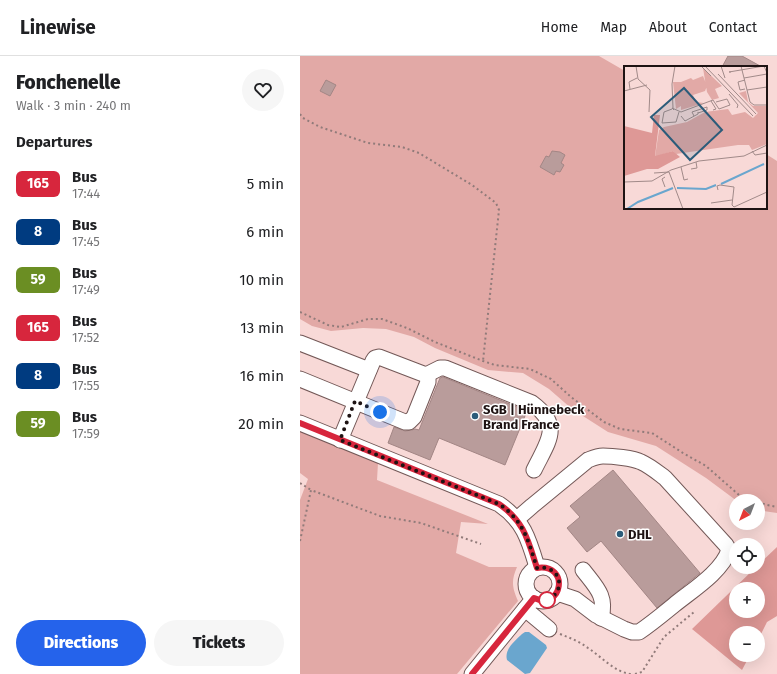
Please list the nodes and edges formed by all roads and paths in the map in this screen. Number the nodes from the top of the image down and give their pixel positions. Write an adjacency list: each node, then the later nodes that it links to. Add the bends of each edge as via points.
1 (300, 114): 4 (path, via 320,127 368,143 419,152 496,203 499,210)
2 (300, 312): 4 (path, via 328,325 342,327 368,319 382,318)
3 (300, 343): 5 (street)
4 (483, 360): 14 (path, via 495,365 530,369 551,379 604,422 620,429 652,433 706,466)
5 (369, 370): 6 (street, via 375,358 379,357); 8 (street)
6 (426, 375): 8 (street, via 428,382 414,417 409,422); 11 (street, via 436,369 445,368 532,403 542,411 549,421 549,438)
7 (300, 379): 8 (street)
8 (355, 401): 10 (street)
9 (300, 423): 10 (street)
10 (340, 440): 17 (street, via 499,504)
11 (534, 470)
12 (300, 482): 13 (path)
13 (311, 490): 18 (path); 19 (path, via 380,516 421,523)
14 (738, 494)
15 (765, 504): 16 (path)
16 (777, 507)
17 (517, 519): 20 (street, via 528,540); 25 (street, via 588,460 612,456 639,461 654,469 729,550 715,571 639,632 632,632)
18 (300, 541)
19 (481, 544)
20 (537, 568): 22 (street, via 549,568 554,571 559,581); 23 (street, via 532,570 526,580)
21 (583, 570): 25 (street, via 602,597 604,609)
22 (557, 592): 23 (street, via 554,597); 25 (street, via 575,599)
23 (530, 603): 26 (street); 27 (street)
24 (694, 612): 29 (path, via 664,637 642,672)
25 (601, 618)
26 (549, 629): 28 (path, via 575,639 616,669)
27 (472, 674)
28 (631, 674)
29 (635, 674)

